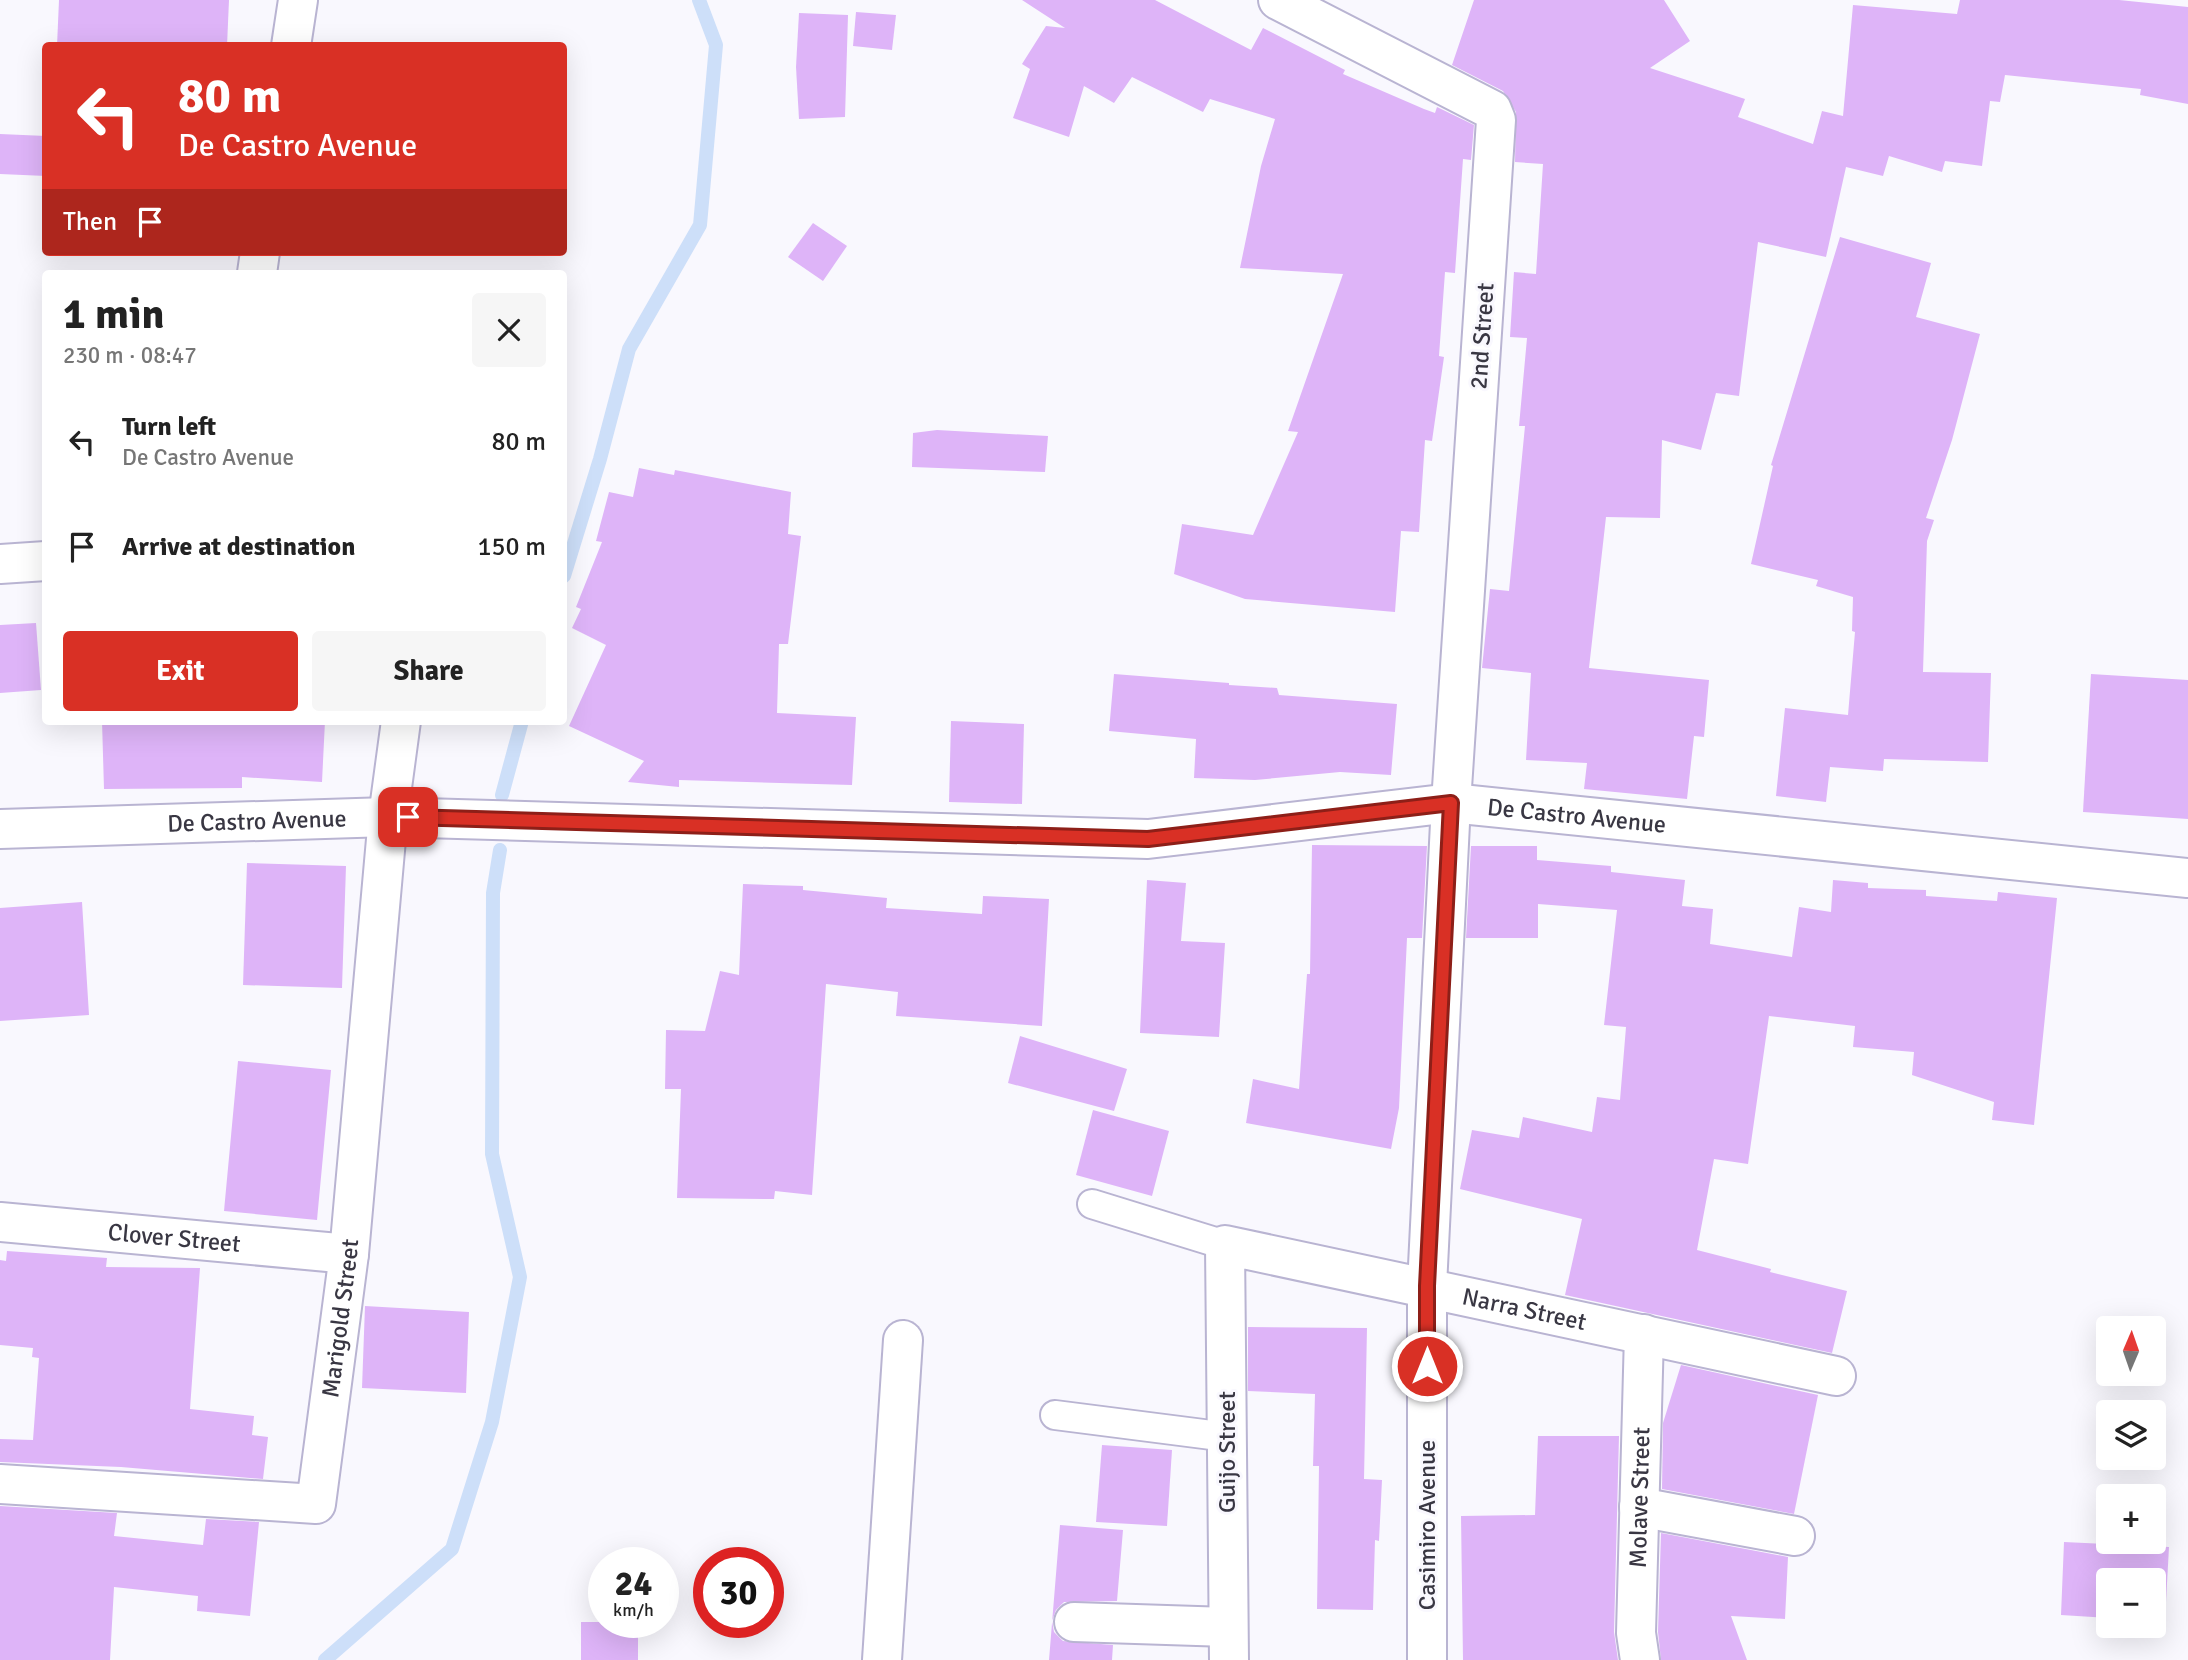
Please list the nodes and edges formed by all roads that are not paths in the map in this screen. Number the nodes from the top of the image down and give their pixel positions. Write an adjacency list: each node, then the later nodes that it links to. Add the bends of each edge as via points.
1 (298, 0): 3 (street)
2 (1278, 0): 7 (street, 2nd Street, via 1492,110 1496,120)
3 (292, 42)
4 (42, 561): 5 (street)
5 (0, 564)
6 (400, 725): 8 (street, Marigold Street)
7 (1451, 803): 8 (street, De Castro Avenue, via 1148,839); 10 (street, De Castro Avenue); 15 (street, Casimiro Avenue)
8 (388, 817): 9 (street, De Castro Avenue); 14 (street, Marigold Street)
9 (0, 829)
10 (2188, 878)
11 (1092, 1204): 13 (lane, Narra Street)
12 (0, 1222): 14 (street, Clover Street)
13 (1225, 1245): 15 (street, Narra Street); 20 (street, Guijo Street)
14 (349, 1254): 21 (street, Marigold Street, via 316,1504)
15 (1427, 1286): 16 (street, Narra Street); 27 (street, Casimiro Avenue)
16 (1644, 1334): 18 (street, Narra Street); 22 (street, Molave Street)
17 (903, 1340): 26 (street)
18 (1836, 1376)
19 (1055, 1415): 20 (lane)
20 (1227, 1437): 25 (street, Guijo Street)
21 (0, 1484)
22 (1639, 1507): 23 (street); 28 (street, Molave Street, via 1636,1633)
23 (1795, 1536)
24 (1074, 1622): 25 (street)
25 (1228, 1643)
26 (883, 1660)
27 (1427, 1660)
28 (1640, 1660)

